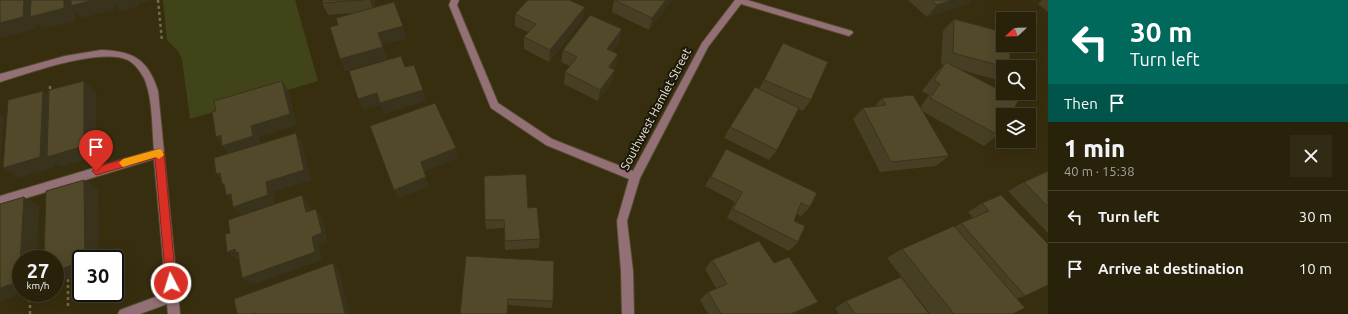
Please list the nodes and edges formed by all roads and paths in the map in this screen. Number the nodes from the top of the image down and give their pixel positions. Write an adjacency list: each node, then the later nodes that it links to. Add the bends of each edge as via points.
1 (158, 0): 5 (path)
2 (455, 0): 10 (street, via 453,5 494,105 549,142)
3 (740, 1): 4 (street); 10 (street, Southwest Hamlet Street, via 705,45)
4 (849, 33)
5 (162, 41)
6 (0, 78): 9 (street, via 90,54 129,57 147,73 153,91)
7 (50, 86): 8 (path)
8 (50, 98)
9 (159, 153): 11 (street); 13 (street)
10 (635, 176): 19 (street, Southwest Hamlet Street, via 622,221)
11 (0, 201)
12 (68, 279): 15 (path)
13 (172, 297): 17 (street); 18 (street)
14 (30, 302): 16 (path)
15 (68, 307)
16 (30, 314)
17 (124, 314)
18 (174, 314)
19 (628, 314)

